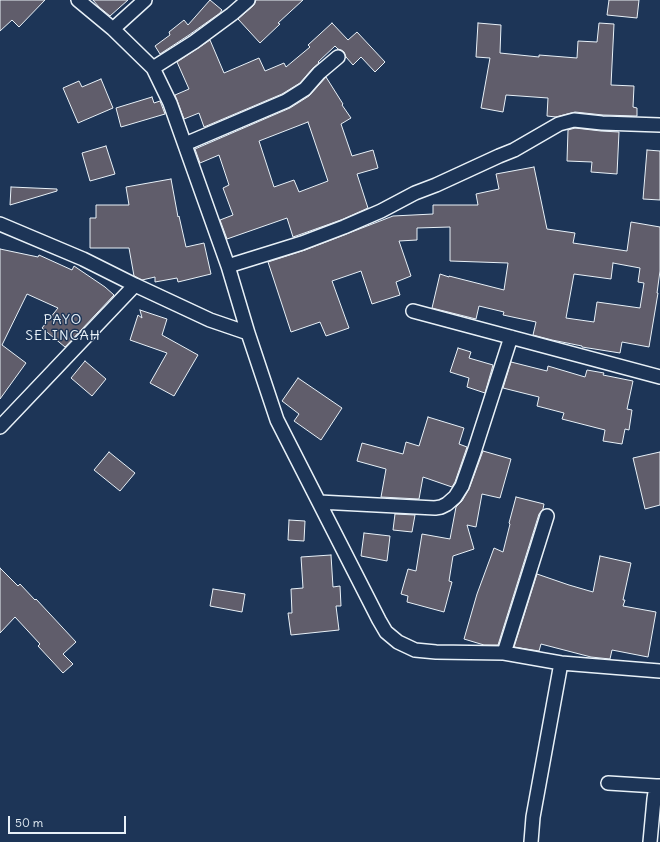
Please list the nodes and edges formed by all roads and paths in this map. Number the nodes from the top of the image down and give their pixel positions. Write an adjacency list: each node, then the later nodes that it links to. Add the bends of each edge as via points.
1 (78, 0): 4 (street)
2 (145, 0): 4 (street)
3 (248, 0): 6 (street, via 201,37)
4 (113, 29): 6 (street)
5 (338, 57): 8 (street, via 305,89 286,101)
6 (154, 68): 8 (street)
7 (660, 125): 10 (street, via 574,120 560,124 514,150 344,227)
8 (185, 144): 10 (street)
9 (0, 224): 11 (street, via 83,259)
10 (228, 266): 13 (street)
11 (135, 285): 13 (street, via 210,320); 16 (street)
12 (413, 311): 14 (street)
13 (248, 333): 17 (street, via 277,420)
14 (511, 337): 15 (street); 17 (street, via 462,486 447,504 435,508)
15 (660, 377)
16 (0, 427)
17 (319, 502): 19 (street, via 379,620 386,632 398,642 416,650)
18 (547, 516): 19 (street)
19 (504, 653): 20 (street)
20 (561, 663): 21 (street); 24 (street)
21 (660, 671)
22 (608, 783): 23 (street)
23 (658, 786): 25 (street, via 654,799)
24 (531, 842)
25 (650, 842)

